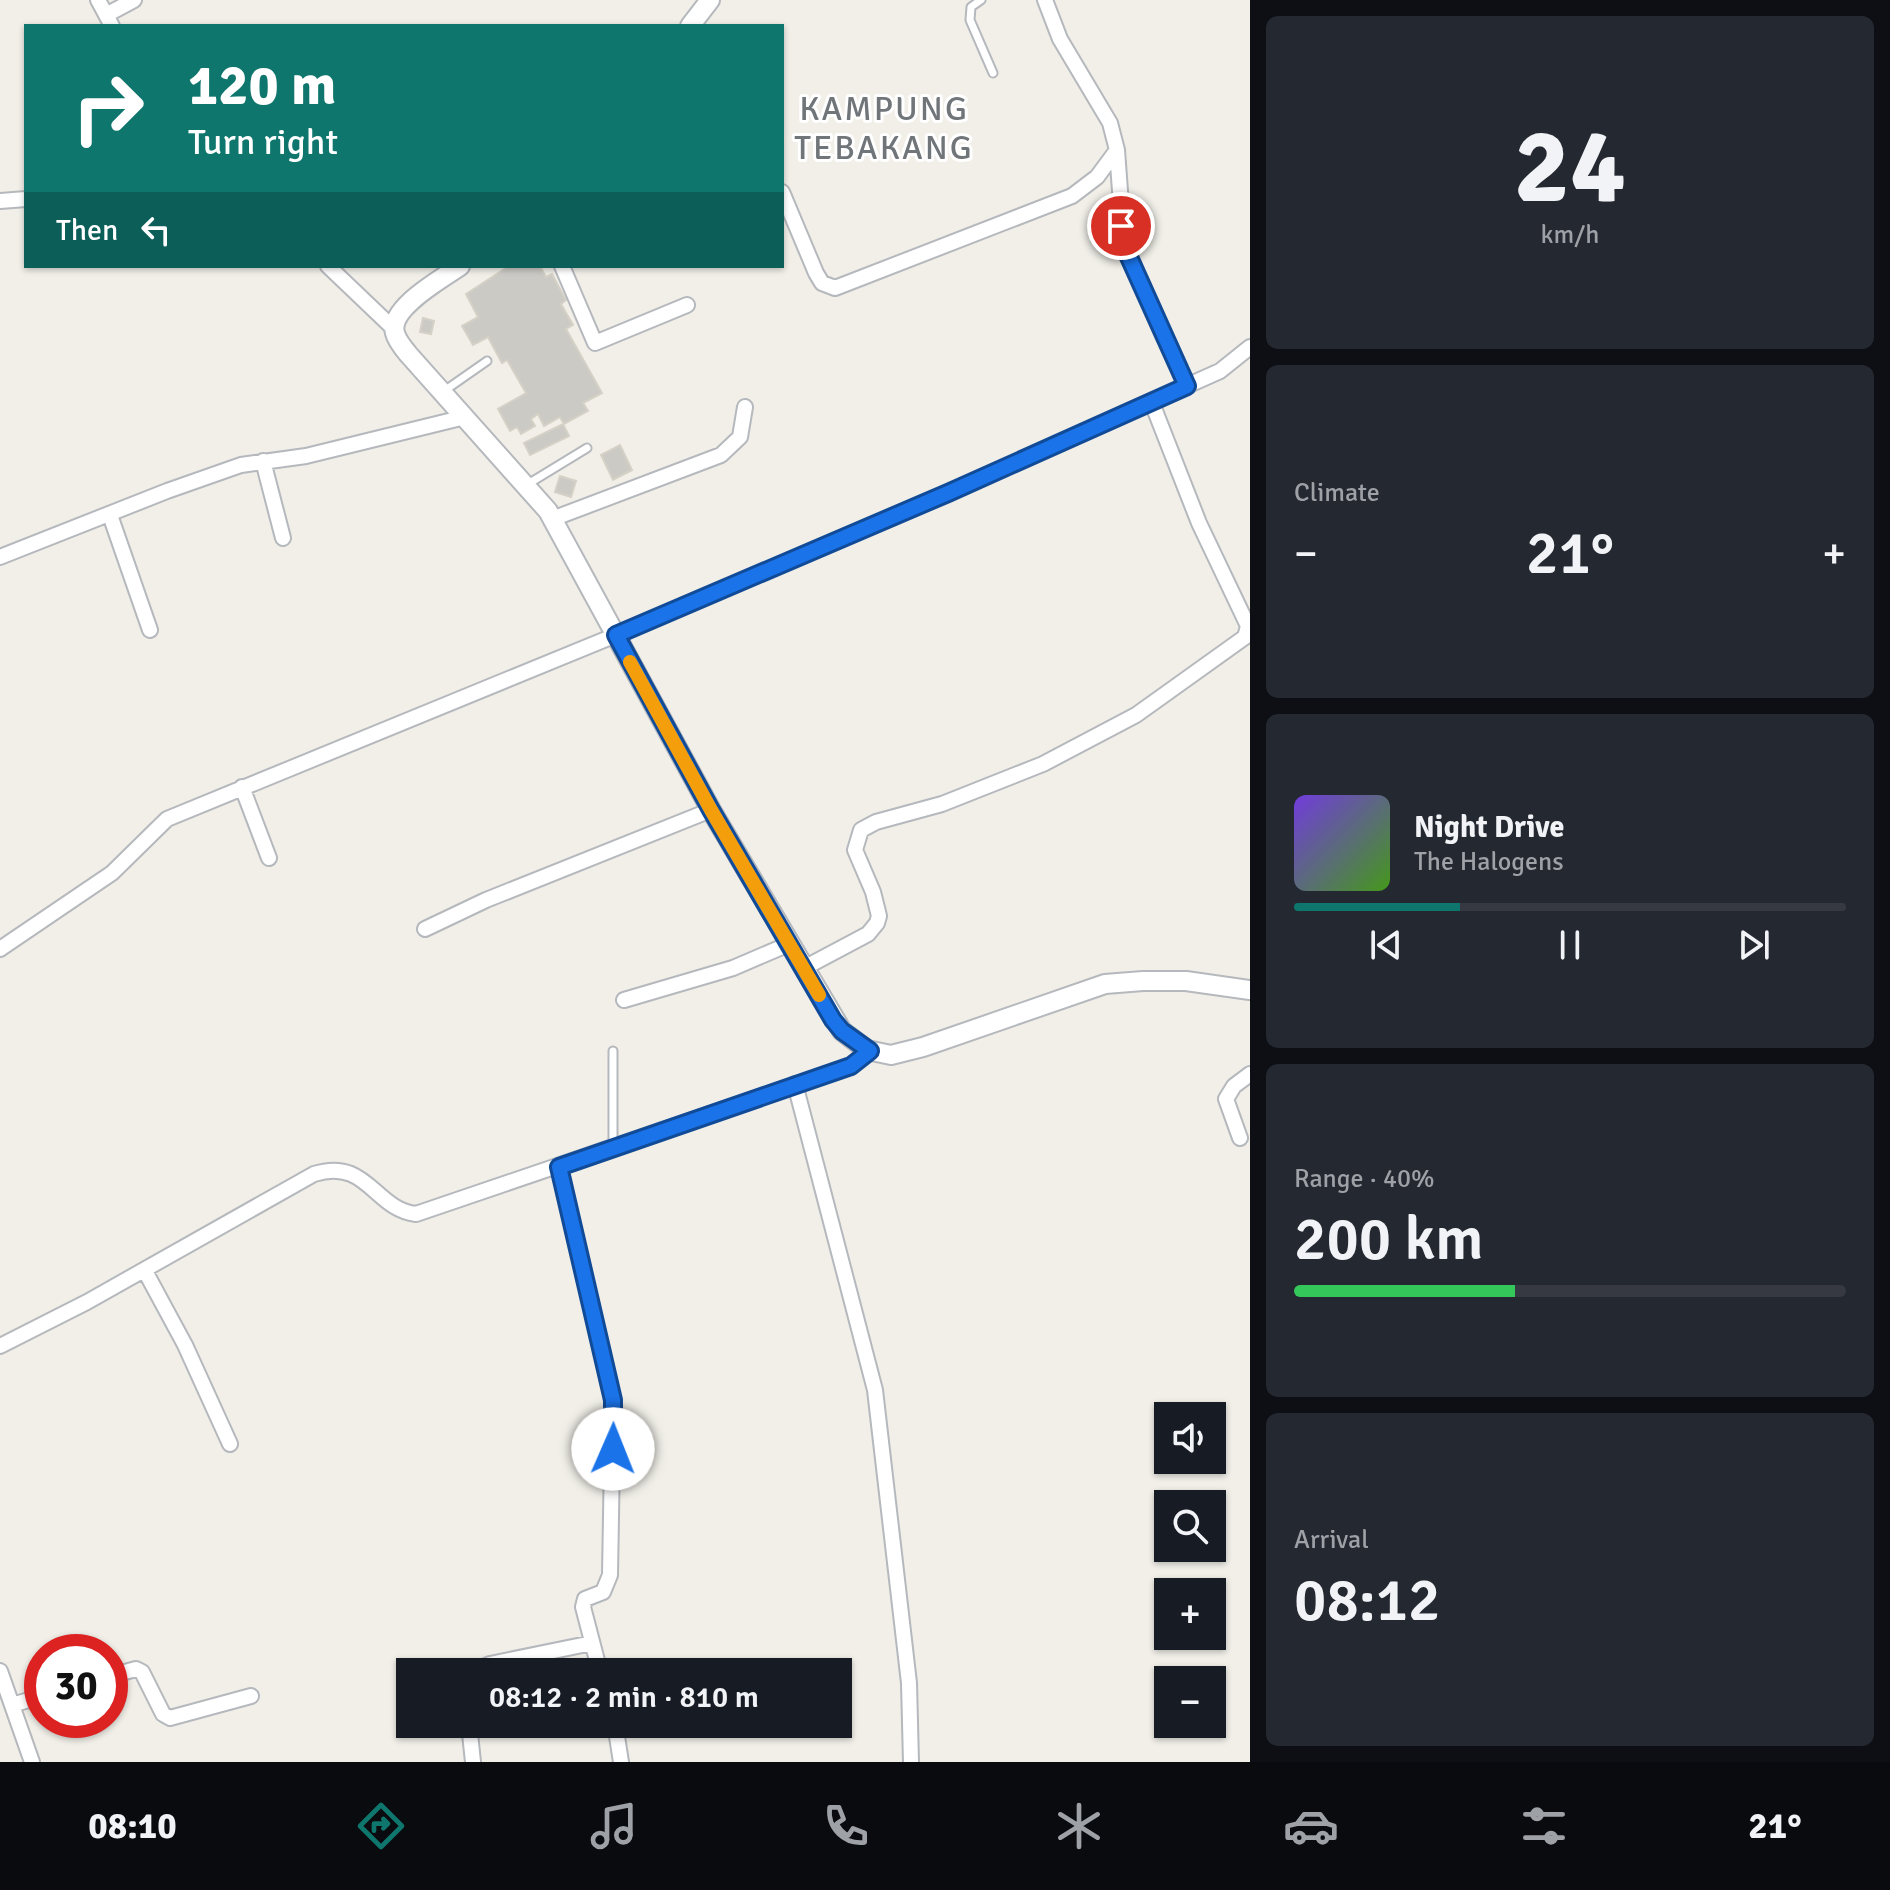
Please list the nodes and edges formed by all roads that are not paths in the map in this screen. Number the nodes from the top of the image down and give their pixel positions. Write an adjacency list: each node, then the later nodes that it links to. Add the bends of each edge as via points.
1 (98, 0): 6 (street)
2 (134, 0): 6 (street)
3 (710, 0): 7 (street)
4 (981, 0): 8 (lane, via 971,7 970,20)
5 (1045, 0): 9 (street, via 1060,39 1110,123)
6 (109, 20)
7 (695, 23)
8 (993, 73)
9 (1117, 150): 10 (street, via 1097,177 1072,196 835,288 822,283 816,273); 20 (street, via 1124,246)
10 (784, 197)
11 (24, 199): 12 (street)
12 (0, 201)
13 (330, 268): 17 (street)
14 (457, 268): 17 (street, via 402,308)
15 (563, 268): 16 (street, via 595,343)
16 (687, 305)
17 (394, 329): 21 (street)
18 (1250, 347): 20 (street, via 1220,371)
19 (487, 361): 21 (lane)
20 (1187, 386): 22 (street)
21 (442, 392): 24 (street)
22 (1152, 403): 33 (street); 40 (street, via 1199,523 1248,626 1245,637 1126,721 1043,764 861,830 855,850 873,892 877,923 868,934)
23 (745, 407): 29 (street, via 740,437 721,455)
24 (465, 417): 26 (street, via 306,456); 27 (street)
25 (587, 448): 27 (lane)
26 (263, 461): 28 (street, via 213,474); 30 (street)
27 (526, 486): 29 (street)
28 (110, 515): 31 (street); 32 (street)
29 (552, 519): 33 (street)
30 (283, 538)
31 (0, 557)
32 (150, 630)
33 (616, 635): 34 (street); 35 (street)
34 (242, 787): 36 (street); 39 (street, via 167,819 112,873)
35 (711, 810): 37 (street); 38 (street)
36 (269, 858)
37 (425, 929)
38 (789, 944): 40 (street); 42 (street, via 733,968)
39 (0, 949)
40 (804, 968): 44 (street, via 842,1031)
41 (1250, 990): 44 (street, via 1186,981 1105,984 923,1047 891,1055)
42 (624, 1000)
43 (613, 1051): 48 (lane)
44 (870, 1051): 46 (street, via 851,1066)
45 (1250, 1074): 47 (street, via 1226,1099)
46 (795, 1084): 48 (street); 66 (street, via 875,1390 909,1683)
47 (1240, 1138)
48 (613, 1148): 49 (street)
49 (559, 1167): 50 (street, via 416,1214 399,1209 356,1176 329,1169); 53 (street, via 614,1410 610,1575 603,1592 583,1603)
50 (145, 1271): 51 (street); 52 (street)
51 (0, 1346)
52 (230, 1444)
53 (592, 1643): 54 (street); 55 (street)
54 (519, 1658)
55 (596, 1658)
56 (0, 1671): 60 (street)
57 (128, 1671): 58 (street, via 142,1672 170,1718)
58 (251, 1696)
59 (24, 1701): 60 (street)
60 (12, 1705): 63 (street)
61 (470, 1738): 64 (street)
62 (617, 1738): 65 (street)
63 (32, 1762)
64 (473, 1762)
65 (621, 1762)
66 (911, 1762)

